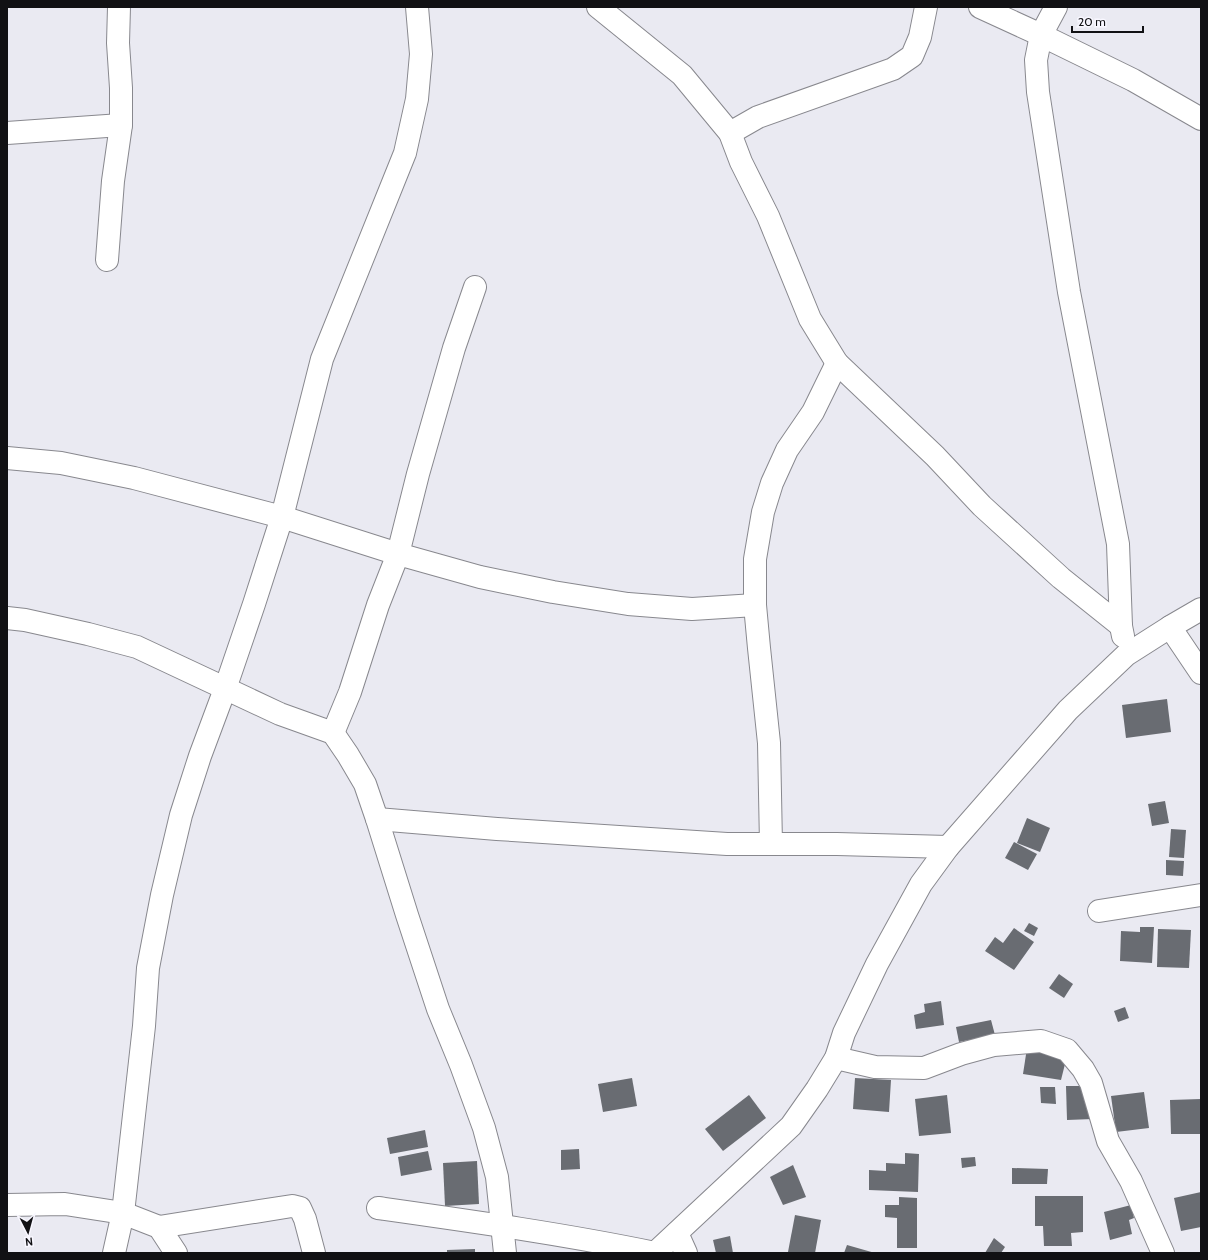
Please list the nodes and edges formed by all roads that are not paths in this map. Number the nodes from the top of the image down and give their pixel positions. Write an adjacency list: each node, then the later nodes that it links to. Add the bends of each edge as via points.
1 (119, 7): 9 (street)
2 (417, 7): 16 (street, via 421,54 417,98 405,153 322,359)
3 (598, 7): 11 (street, via 682,75)
4 (926, 7): 11 (street, via 920,37 912,56 893,69 758,117)
5 (980, 7): 7 (street)
6 (1056, 7): 7 (street)
7 (1041, 35): 8 (street, via 1133,80); 21 (street, via 1036,60 1038,92 1069,292 1118,544)
8 (1201, 119)
9 (121, 125): 10 (street); 12 (street, via 113,181)
10 (7, 133)
11 (730, 133): 14 (street, via 741,162 768,216 810,319)
12 (107, 260)
13 (475, 287): 17 (street, via 454,348)
14 (837, 363): 18 (street, via 813,412 787,450 772,483 763,512 755,559); 21 (street, via 935,456 982,506 1061,578)
15 (7, 458): 16 (street, via 61,463 134,478)
16 (282, 517): 17 (street); 25 (street)
17 (398, 554): 18 (street, via 480,577 628,604 692,609); 26 (street)
18 (756, 605): 28 (street, via 769,743)
19 (1201, 610): 22 (street)
20 (7, 618): 25 (street, via 88,634 137,647)
21 (1121, 626): 23 (street)
22 (1170, 627): 23 (street); 24 (street)
23 (1126, 655): 29 (street, via 1068,710)
24 (1201, 672)
25 (225, 689): 26 (street, via 280,714); 35 (street, via 181,815 149,961)
26 (333, 733): 27 (street, via 365,784)
27 (377, 819): 28 (street, via 719,844); 36 (street, via 438,1009 484,1128 497,1177)
28 (771, 844): 29 (street)
29 (948, 848): 32 (street, via 921,884 877,964 844,1033)
30 (1201, 895): 31 (street)
31 (1099, 911)
32 (836, 1058): 38 (street, via 790,1126); 45 (street, via 875,1067 924,1068 994,1045 1041,1041 1067,1050 1091,1083 1108,1141 1131,1181)
33 (7, 1205): 35 (street, via 65,1204)
34 (378, 1208): 36 (street)
35 (123, 1213): 37 (street); 39 (street)
36 (502, 1226): 42 (street); 43 (street)
37 (159, 1227): 40 (street); 41 (street, via 292,1206 300,1208)
38 (677, 1233): 43 (street); 44 (street)
39 (114, 1253)
40 (176, 1253)
41 (314, 1253)
42 (505, 1253)
43 (655, 1253)
44 (686, 1253)
45 (1163, 1253)

